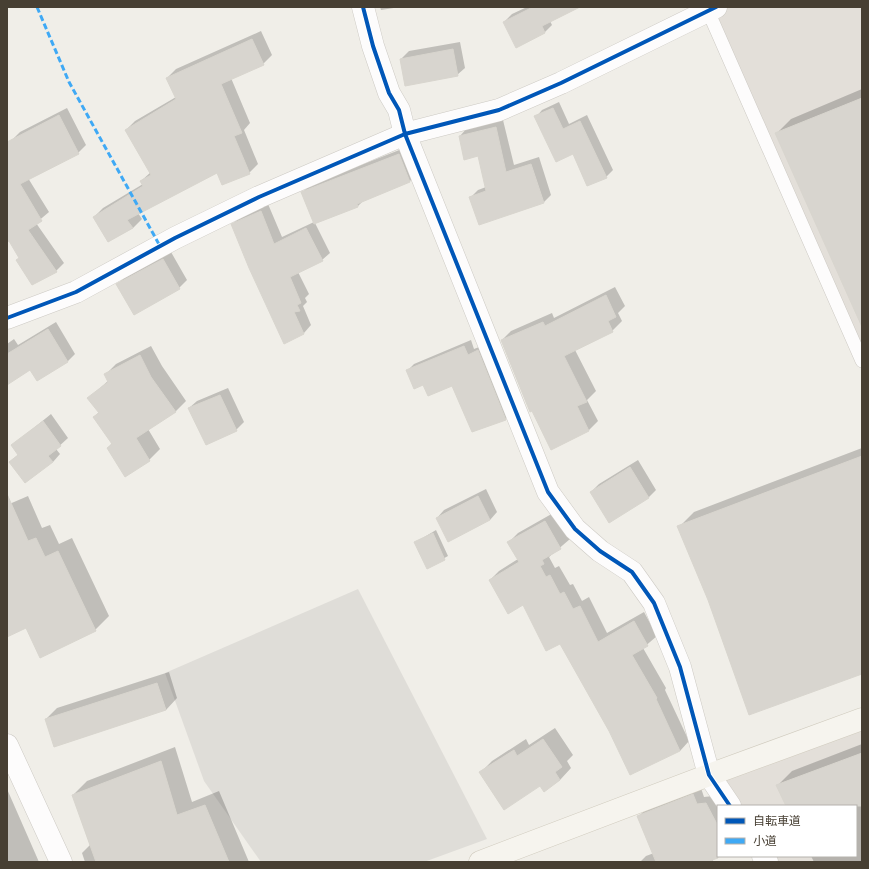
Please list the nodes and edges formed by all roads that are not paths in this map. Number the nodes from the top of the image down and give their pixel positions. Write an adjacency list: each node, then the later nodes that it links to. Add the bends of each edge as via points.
1 (363, 7): 3 (street, via 373,46)
2 (712, 9): 3 (street, via 561,83 499,110); 5 (lane)
3 (405, 134): 4 (street, via 259,197 175,238 76,292); 8 (street, via 548,492 575,529 600,551 632,572 654,603 680,667)
4 (7, 318)
5 (862, 361)
6 (862, 719): 8 (street)
7 (7, 745): 11 (street)
8 (709, 775): 9 (street); 10 (street)
9 (729, 805)
10 (487, 861)
11 (61, 862)

